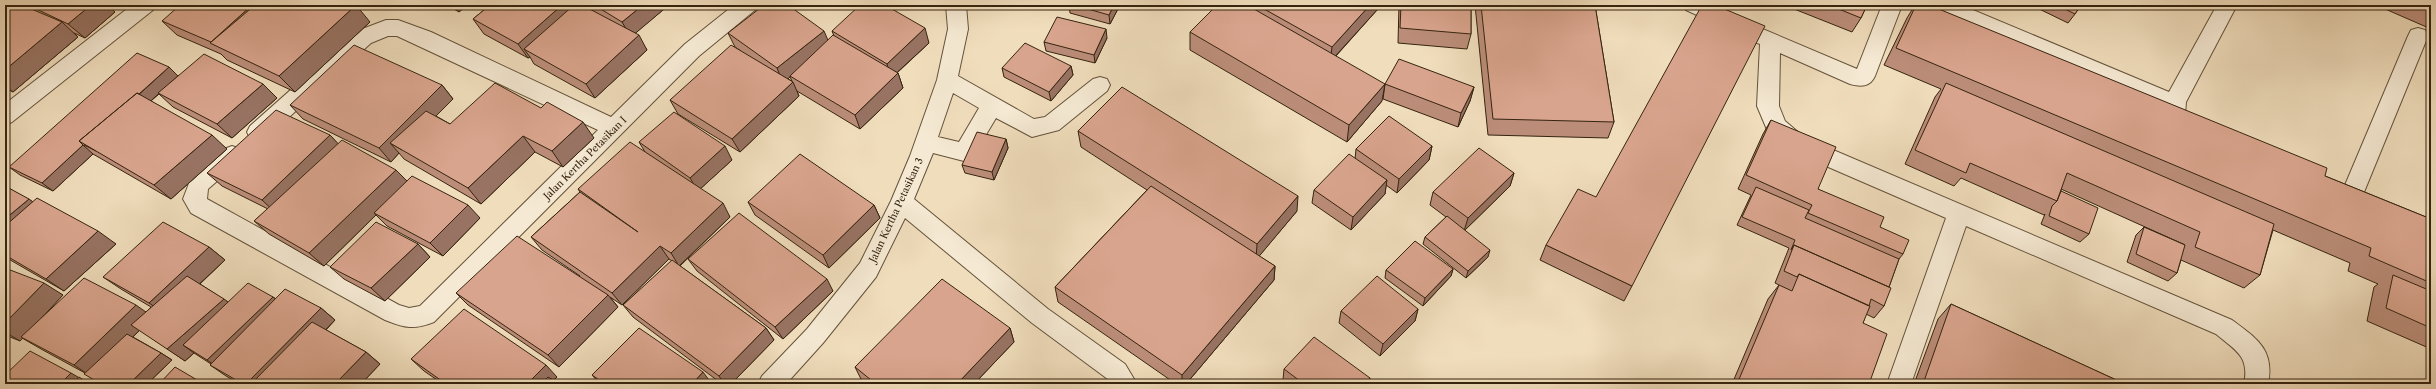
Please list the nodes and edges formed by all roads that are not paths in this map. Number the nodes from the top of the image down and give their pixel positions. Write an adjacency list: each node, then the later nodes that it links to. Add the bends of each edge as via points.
1 (146, 5): 14 (street)
2 (748, 5): 15 (street, Jalan Kertha Petasikan I, via 692,50)
3 (956, 5): 10 (street, Jalan Kertha Petasikan 3, via 958,29)
4 (1693, 5): 9 (street)
5 (1892, 5): 9 (street, via 1865,76 1862,78)
6 (1941, 5): 12 (street)
7 (2227, 5): 12 (street)
8 (2418, 36): 18 (street, via 2359,200)
9 (1770, 41): 20 (street, via 1768,106 1776,126 1797,144)
10 (948, 80): 13 (street); 17 (street, Jalan Kertha Petasikan 3)
11 (1100, 85): 13 (street, via 1052,124 1032,128)
12 (2175, 103): 16 (street, via 2176,123)
13 (992, 106): 17 (street, via 964,152)
14 (5, 116)
15 (615, 128): 15 (street, Jalan Kertha Petasikan I, via 426,315 409,318 393,313 199,206 194,199 199,184 364,37 386,28 398,28 424,38)
16 (2203, 137)
17 (926, 143): 19 (street, Jalan Kertha Petasikan 3)
18 (2329, 188)
19 (902, 202): 21 (street, Jalan Kertha Petasikan 3, via 868,270 815,336); 22 (street, via 1040,316 1117,372)
20 (1959, 214): 23 (street); 24 (street, via 2224,327 2253,350 2258,374)
21 (770, 384)
22 (1125, 384)
23 (1900, 384)
24 (2256, 384)

